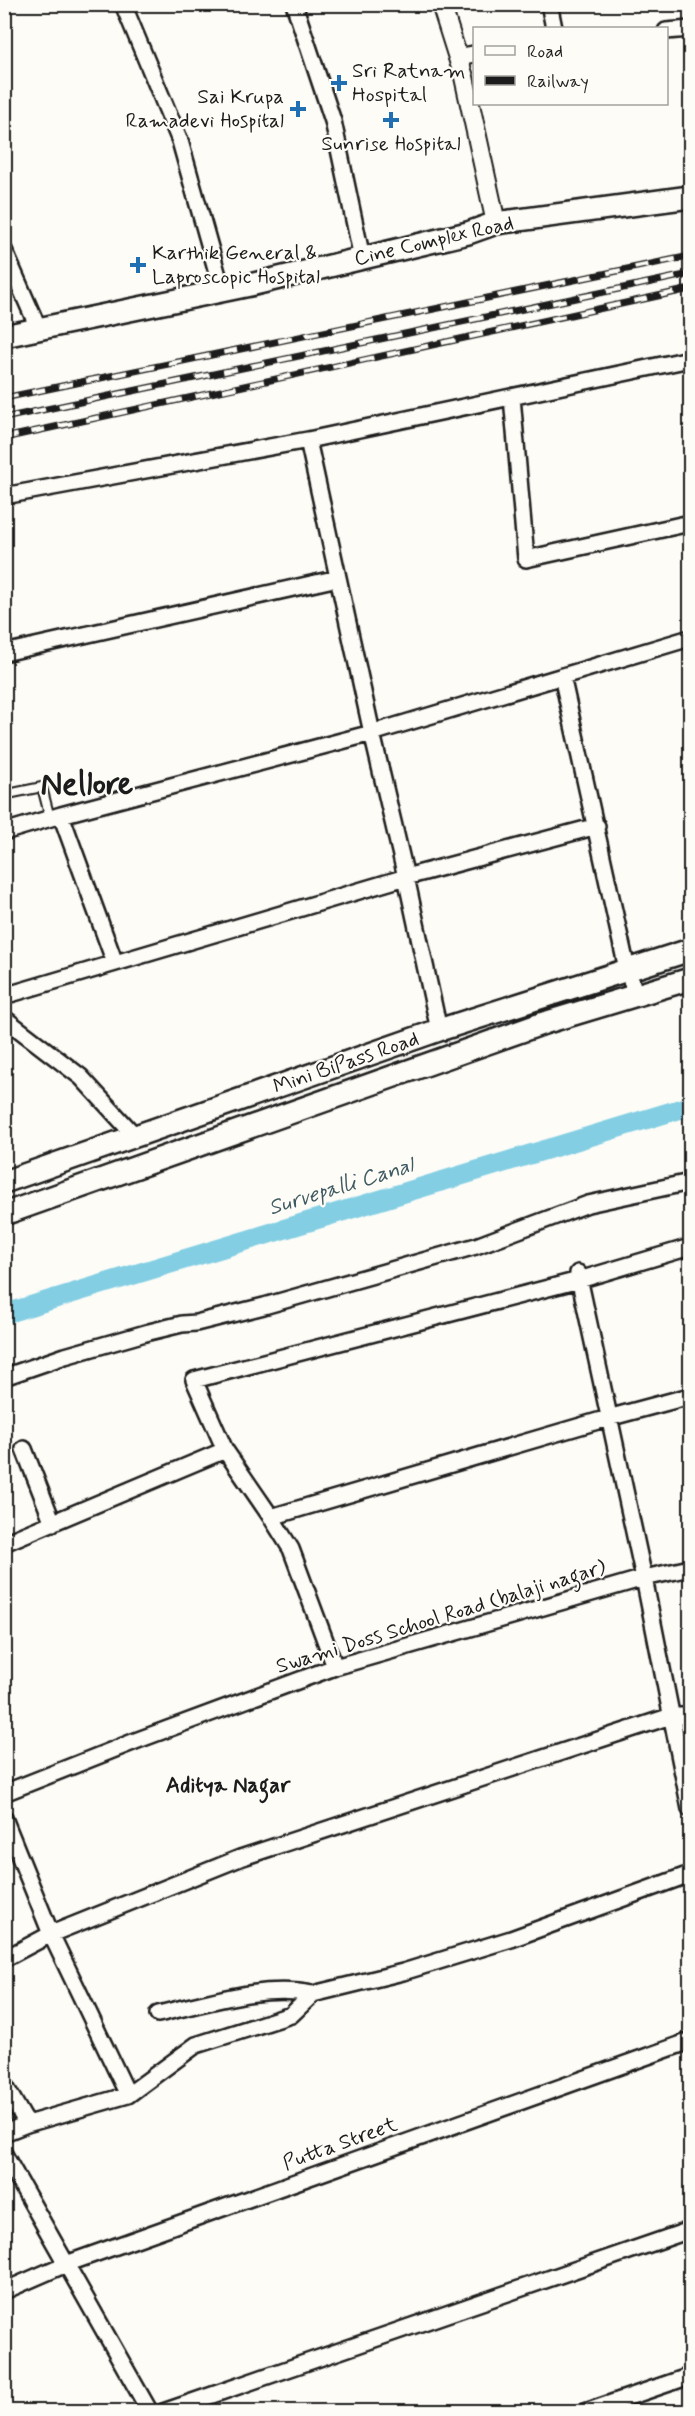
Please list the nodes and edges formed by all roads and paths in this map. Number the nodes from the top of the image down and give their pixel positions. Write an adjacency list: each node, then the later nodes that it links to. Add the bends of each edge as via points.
1 (123, 4): 15 (street, via 180,141)
2 (294, 4): 14 (street, via 333,121)
3 (441, 4): 8 (street)
4 (549, 4): 5 (street)
5 (554, 27)
6 (690, 29): 7 (street)
7 (668, 31)
8 (466, 55): 9 (street)
9 (473, 94)
10 (475, 105): 12 (street)
11 (690, 197): 12 (main road, Cine Complex Road)
12 (496, 223): 14 (main road, Cine Complex Road)
13 (4, 250): 16 (street)
14 (362, 258): 15 (main road, Cine Complex Road)
15 (222, 290): 16 (main road, Cine Complex Road)
16 (39, 330): 17 (main road, Cine Complex Road)
17 (4, 336)
18 (690, 359): 19 (street)
19 (512, 397): 20 (street); 22 (street, via 526,559)
20 (308, 440): 21 (street); 23 (street)
21 (4, 496)
22 (690, 523)
23 (338, 578): 25 (street); 27 (street)
24 (690, 638): 26 (street)
25 (4, 653)
26 (562, 676): 27 (street); 30 (street)
27 (372, 732): 29 (street); 32 (street)
28 (8, 794): 29 (lane, via 42,787)
29 (55, 817): 31 (street); 34 (street)
30 (597, 826): 32 (street); 35 (street)
31 (4, 832)
32 (406, 877): 34 (street); 40 (street)
33 (690, 950): 35 (main road, Mini BiPass Road)
34 (116, 963): 38 (street)
35 (627, 969): 37 (street); 40 (main road, Mini BiPass Road)
36 (690, 979): 37 (main road)
37 (636, 995): 44 (main road, via 544,1023)
38 (4, 996)
39 (4, 1018): 41 (street, via 81,1077)
40 (439, 1030): 41 (main road, Mini BiPass Road)
41 (136, 1137): 42 (main road, Mini BiPass Road)
42 (4, 1182)
43 (690, 1182): 47 (street, via 588,1204 476,1246 264,1306 149,1332)
44 (4, 1214)
45 (690, 1247): 46 (street)
46 (579, 1277): 49 (street); 51 (street, via 194,1380)
47 (4, 1377)
48 (690, 1396): 49 (street)
49 (608, 1418): 52 (street); 56 (street)
50 (24, 1449): 53 (street)
51 (225, 1450): 52 (street); 53 (street)
52 (271, 1517): 57 (street, via 291,1549)
53 (53, 1523): 54 (street)
54 (4, 1543)
55 (690, 1568): 56 (street, Swami Doss School Road (balaji nagar))
56 (644, 1578): 57 (street, Swami Doss School Road (balaji nagar)); 58 (street)
57 (335, 1667): 60 (street, Swami Doss School Road (balaji nagar))
58 (671, 1716): 59 (street); 61 (street); 64 (street, via 240,1858)
59 (690, 1716)
60 (4, 1793)
61 (690, 1809)
62 (4, 1818): 64 (street)
63 (690, 1874): 66 (street, via 511,1939)
64 (51, 1934): 65 (street); 70 (street)
65 (4, 1959)
66 (313, 1994): 67 (street, via 292,1990 260,1992); 70 (street, via 291,2014 196,2045)
67 (158, 2014)
68 (690, 2041): 75 (street, Putta Street)
69 (4, 2084): 71 (street)
70 (128, 2095): 71 (street)
71 (27, 2124): 72 (street)
72 (4, 2133)
73 (4, 2154): 75 (street)
74 (690, 2230): 79 (street)
75 (66, 2264): 76 (street, Putta Street); 78 (street)
76 (4, 2291)
77 (690, 2376): 80 (street)
78 (150, 2412)
79 (163, 2412)
80 (585, 2412)

